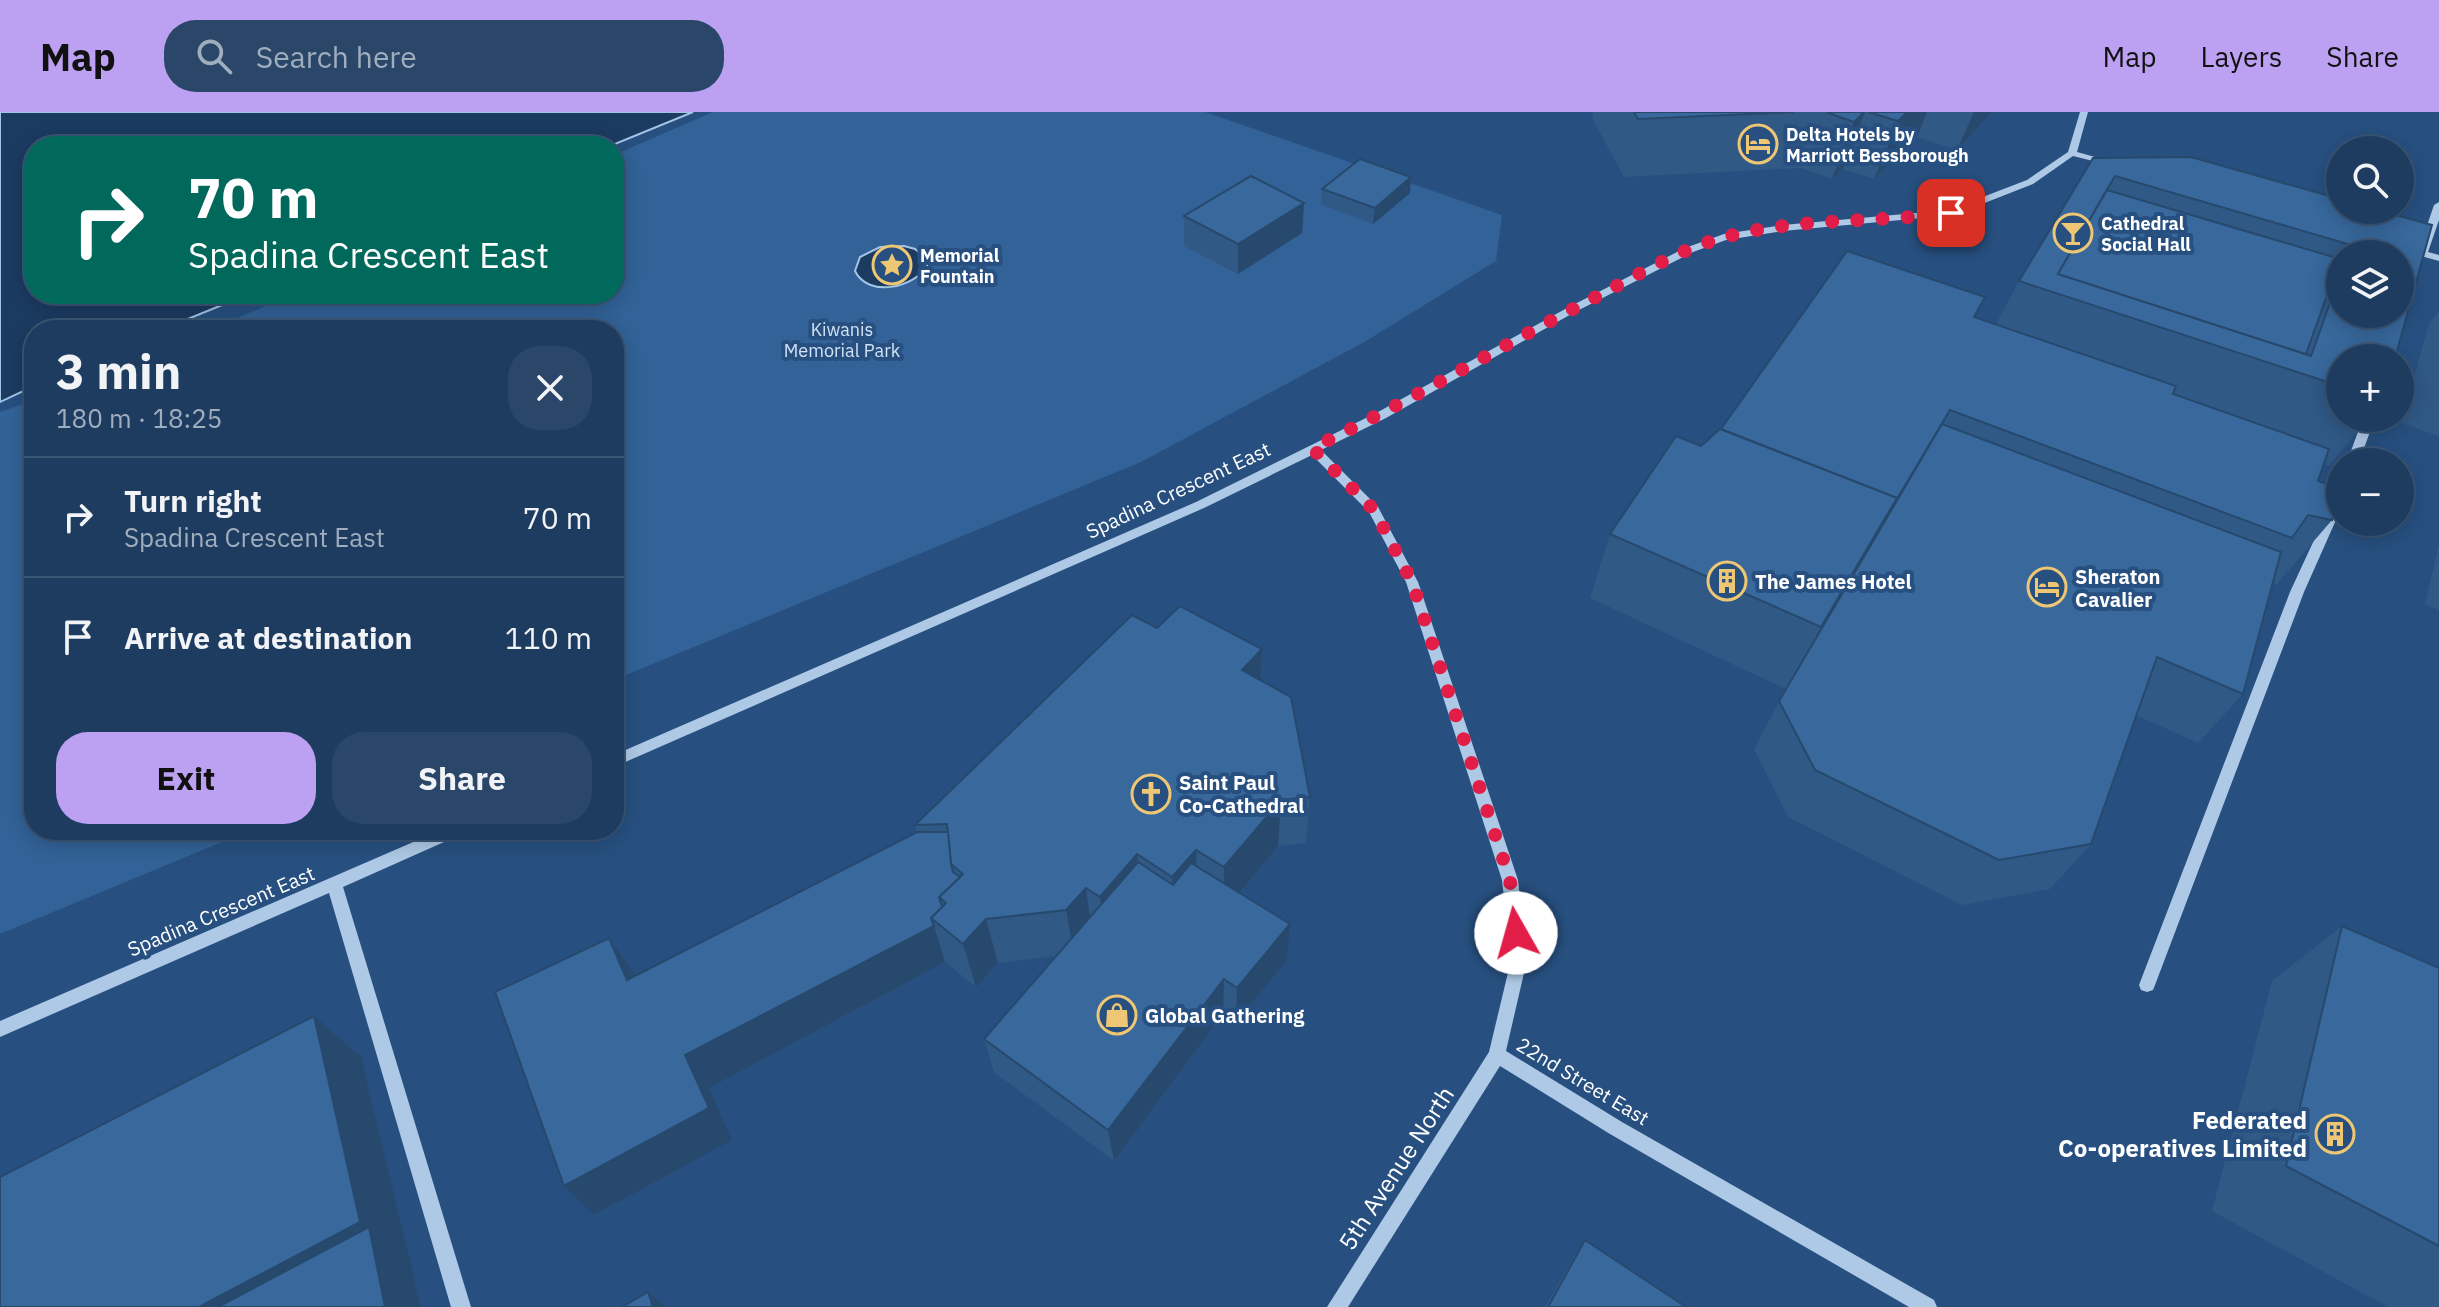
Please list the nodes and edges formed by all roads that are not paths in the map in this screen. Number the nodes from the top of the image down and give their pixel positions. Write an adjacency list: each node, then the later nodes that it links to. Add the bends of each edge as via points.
1 (2084, 112): 2 (street)
2 (2072, 153): 3 (street); 9 (street, Spadina Crescent East, via 2030,182 1951,213 1783,228 1724,237 1689,250)
3 (2117, 166)
4 (2439, 205): 6 (street)
5 (2414, 251): 6 (street)
6 (2423, 254): 7 (street); 8 (street)
7 (2439, 258)
8 (2420, 266)
9 (1312, 448): 11 (street, Spadina Crescent East, via 1200,505); 16 (street, 22nd Street East, via 1374,510 1412,582 1510,880 1519,960)
10 (2326, 528): 14 (street)
11 (624, 757)
12 (434, 840): 13 (street, Spadina Crescent East)
13 (334, 884): 15 (street, Spadina Crescent East); 17 (street)
14 (2147, 985)
15 (0, 1029)
16 (1497, 1055): 18 (street, 5th Avenue North); 19 (street, 22nd Street East)
17 (461, 1307)
18 (1337, 1307)
19 (1927, 1307)

